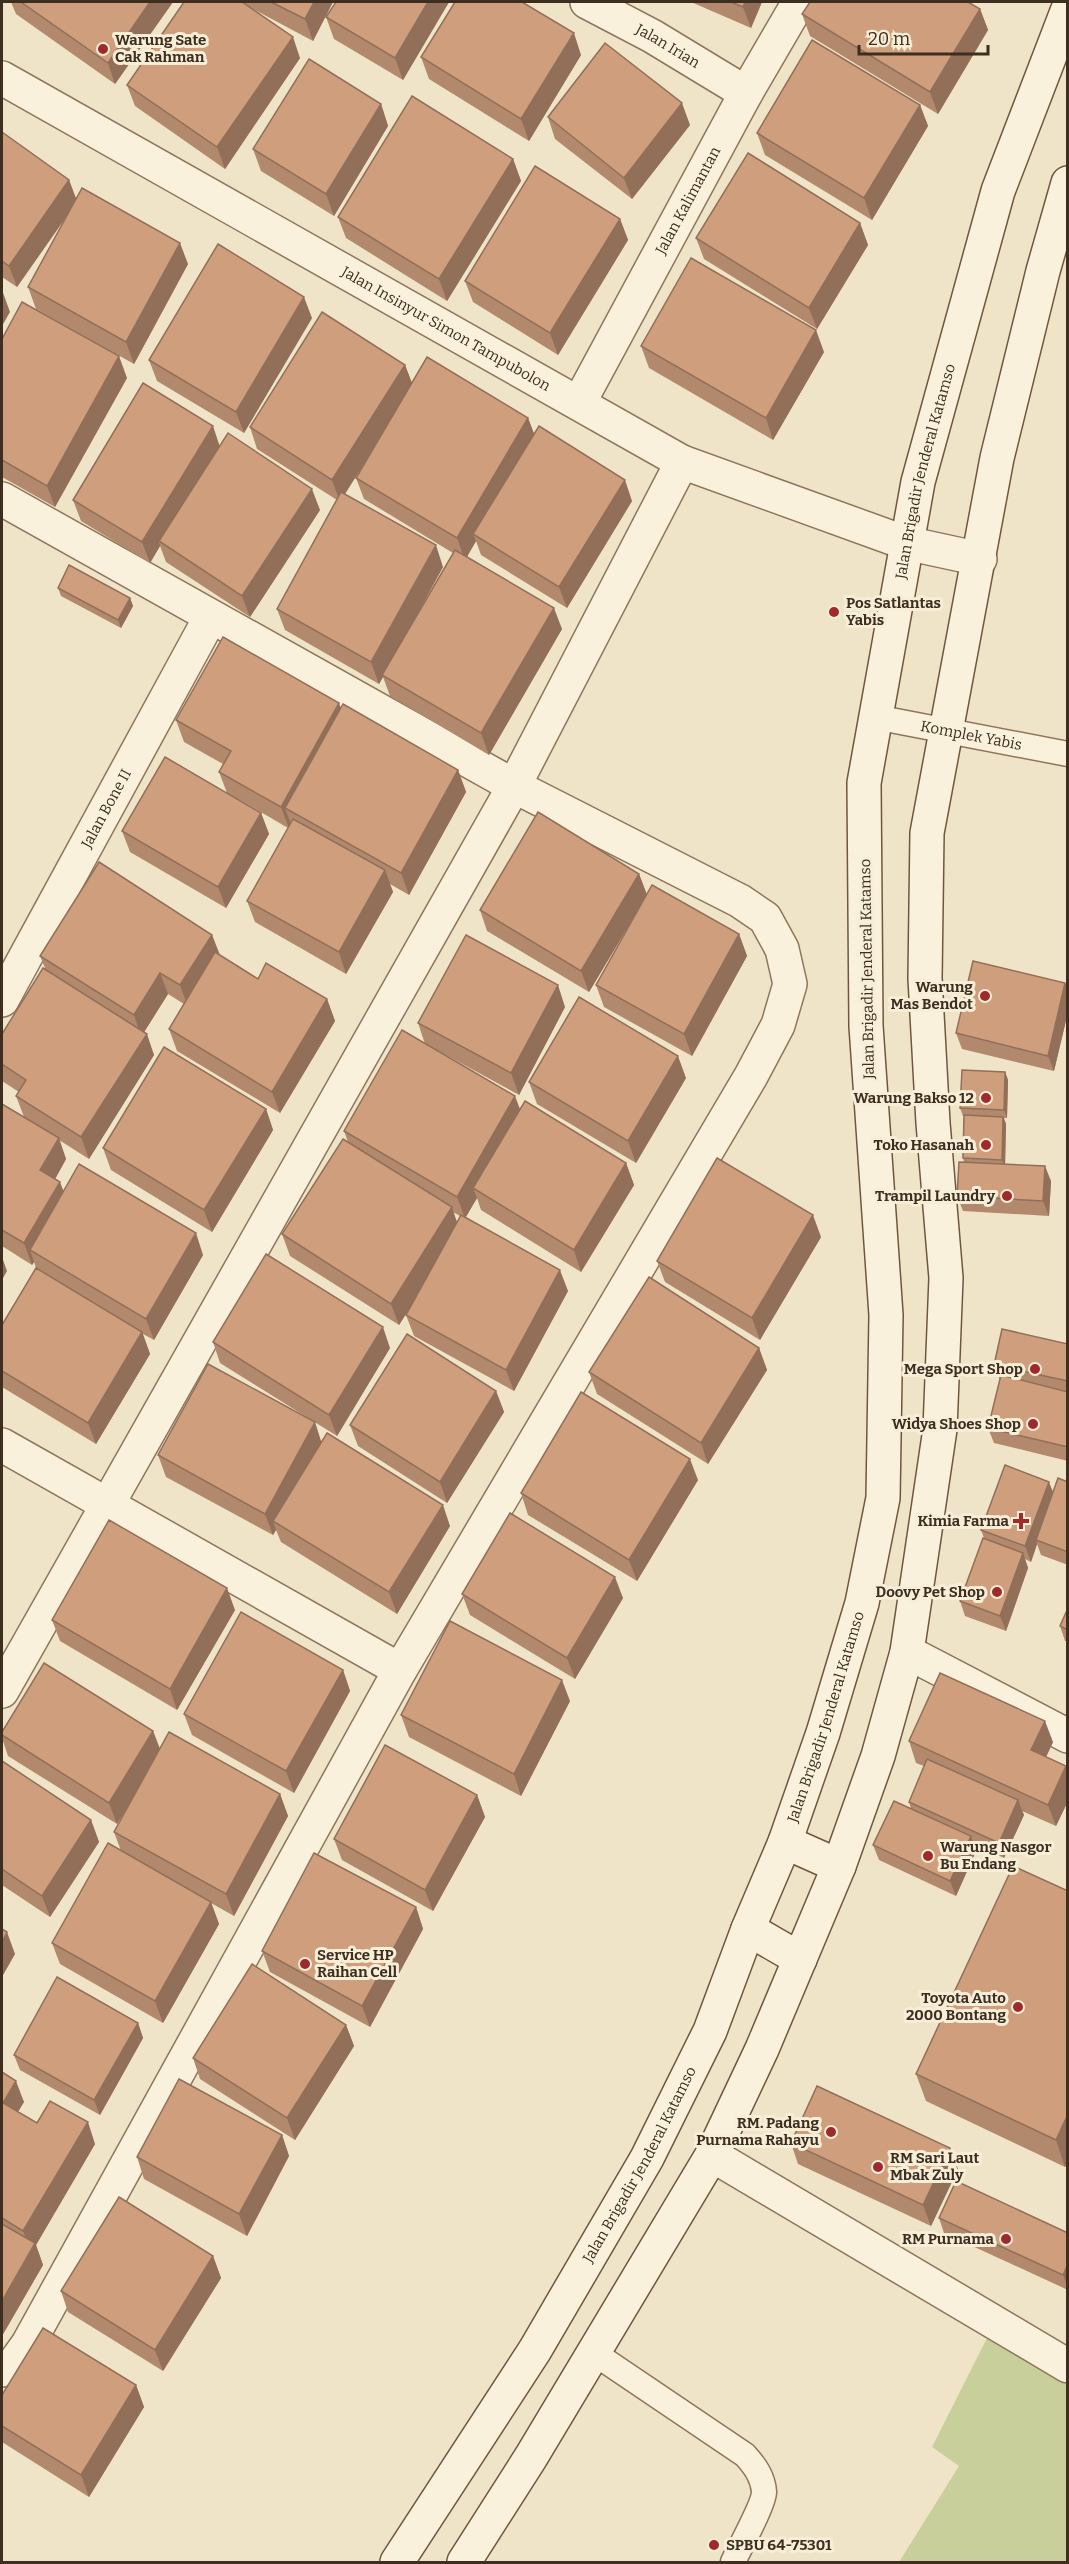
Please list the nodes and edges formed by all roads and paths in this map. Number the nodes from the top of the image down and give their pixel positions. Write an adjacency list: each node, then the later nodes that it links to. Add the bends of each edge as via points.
1 (587, 2): 5 (street, Jalan Irian)
2 (799, 2): 5 (street, Jalan Kalimantan)
3 (1068, 9): 10 (street, Jalan Brigadir Jenderal Katamso, via 998,191 918,482)
4 (2, 78): 7 (street, Jalan Insinyur Simon Tampubolon)
5 (746, 93): 7 (street, Jalan Kalimantan)
6 (1068, 183): 11 (street, via 997,458)
7 (579, 403): 8 (street, Jalan Insinyur Simon Tampubolon)
8 (682, 462): 10 (street, Jalan Insinyur Simon Tampubolon); 16 (street)
9 (2, 499): 12 (street)
10 (906, 543): 11 (street, Jalan Insinyur Simon Tampubolon); 13 (street, Jalan Brigadir Jenderal Katamso)
11 (980, 559): 14 (street)
12 (210, 618): 16 (street); 17 (street, Jalan Bone II)
13 (875, 717): 14 (lane, Komplek Yabis); 24 (street, Jalan Brigadir Jenderal Katamso, via 864,783 865,945 866,1026 886,1315 883,1498 862,1603)
14 (944, 732): 15 (lane, Komplek Yabis); 20 (street, via 927,832 925,978 946,1278 944,1336 940,1428)
15 (1068, 754)
16 (514, 786): 19 (street); 21 (street, via 740,901 765,918 782,949 790,984 778,1025 751,1076)
17 (2, 1000)
18 (2, 1445): 19 (street)
19 (106, 1504): 21 (street); 22 (street)
20 (907, 1652): 23 (street); 25 (street, via 878,1756)
21 (400, 1671): 31 (street, via 27,2344 13,2366)
22 (2, 1690)
23 (1068, 1736)
24 (785, 1842): 25 (street); 26 (street, Jalan Brigadir Jenderal Katamso)
25 (838, 1866): 27 (street)
26 (748, 1929): 27 (street); 32 (street, Jalan Brigadir Jenderal Katamso, via 710,2031 647,2158 535,2350)
27 (800, 1959): 28 (street)
28 (712, 2155): 29 (street); 30 (street)
29 (594, 2353): 33 (street); 34 (lane, via 745,2455 755,2466 764,2496)
30 (1068, 2366)
31 (2, 2370)
32 (397, 2562)
33 (464, 2562)
34 (733, 2562)

